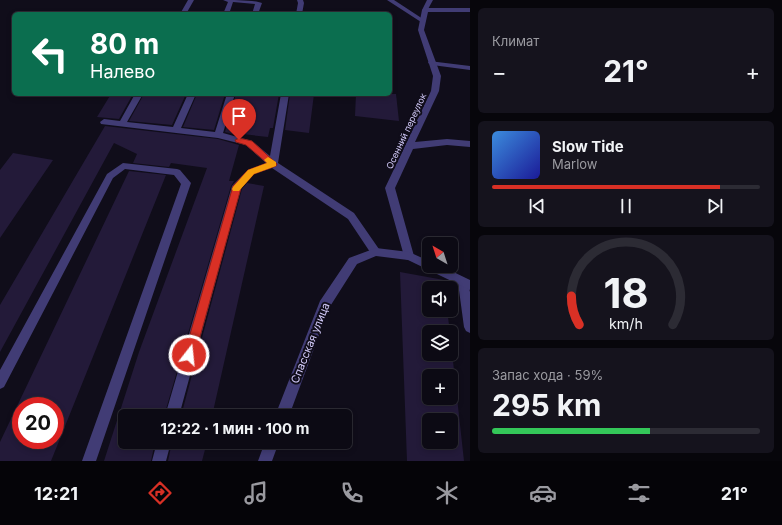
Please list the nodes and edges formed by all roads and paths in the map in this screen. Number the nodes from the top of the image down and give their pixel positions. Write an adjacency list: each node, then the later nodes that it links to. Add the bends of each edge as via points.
1 (191, 0): 9 (street)
2 (226, 0): 3 (street)
3 (231, 0): 10 (street); 11 (street, via 259,3)
4 (300, 0): 12 (street)
5 (390, 0): 13 (street)
6 (430, 0): 7 (street, Осенний переулок)
7 (425, 10): 8 (street); 13 (street, Осенний переулок)
8 (470, 10)
9 (184, 12)
10 (227, 12)
11 (256, 12)
12 (299, 12)
13 (422, 21): 14 (street, Осенний переулок, via 421,30)
14 (432, 63): 15 (street); 25 (street, Осенний переулок, via 437,76 435,91)
15 (470, 68)
16 (138, 96): 21 (street)
17 (191, 96): 22 (street)
18 (229, 96): 23 (street)
19 (285, 96): 26 (street)
20 (104, 122): 21 (street)
21 (122, 124): 22 (street)
22 (176, 130): 23 (street)
23 (218, 135): 26 (street, via 249,143)
24 (470, 144): 25 (street, via 446,142)
25 (410, 146): 28 (street, Осенний переулок, via 390,188)
26 (273, 164): 27 (street, via 351,216); 34 (street, via 251,172 237,186)
27 (376, 252): 28 (street, Спасская улица); 35 (street, Спасская улица, via 353,261 324,305)
28 (410, 256): 29 (street, Спасская улица)
29 (422, 262)
30 (443, 273): 31 (street, Спасская улица)
31 (466, 284): 32 (street)
32 (470, 327)
33 (0, 383): 38 (street, via 110,176 123,166 177,172 186,183)
34 (174, 409)
35 (285, 409)
36 (162, 449): 39 (street)
37 (269, 449): 40 (street)
38 (89, 461)
39 (159, 461)
40 (265, 461)

